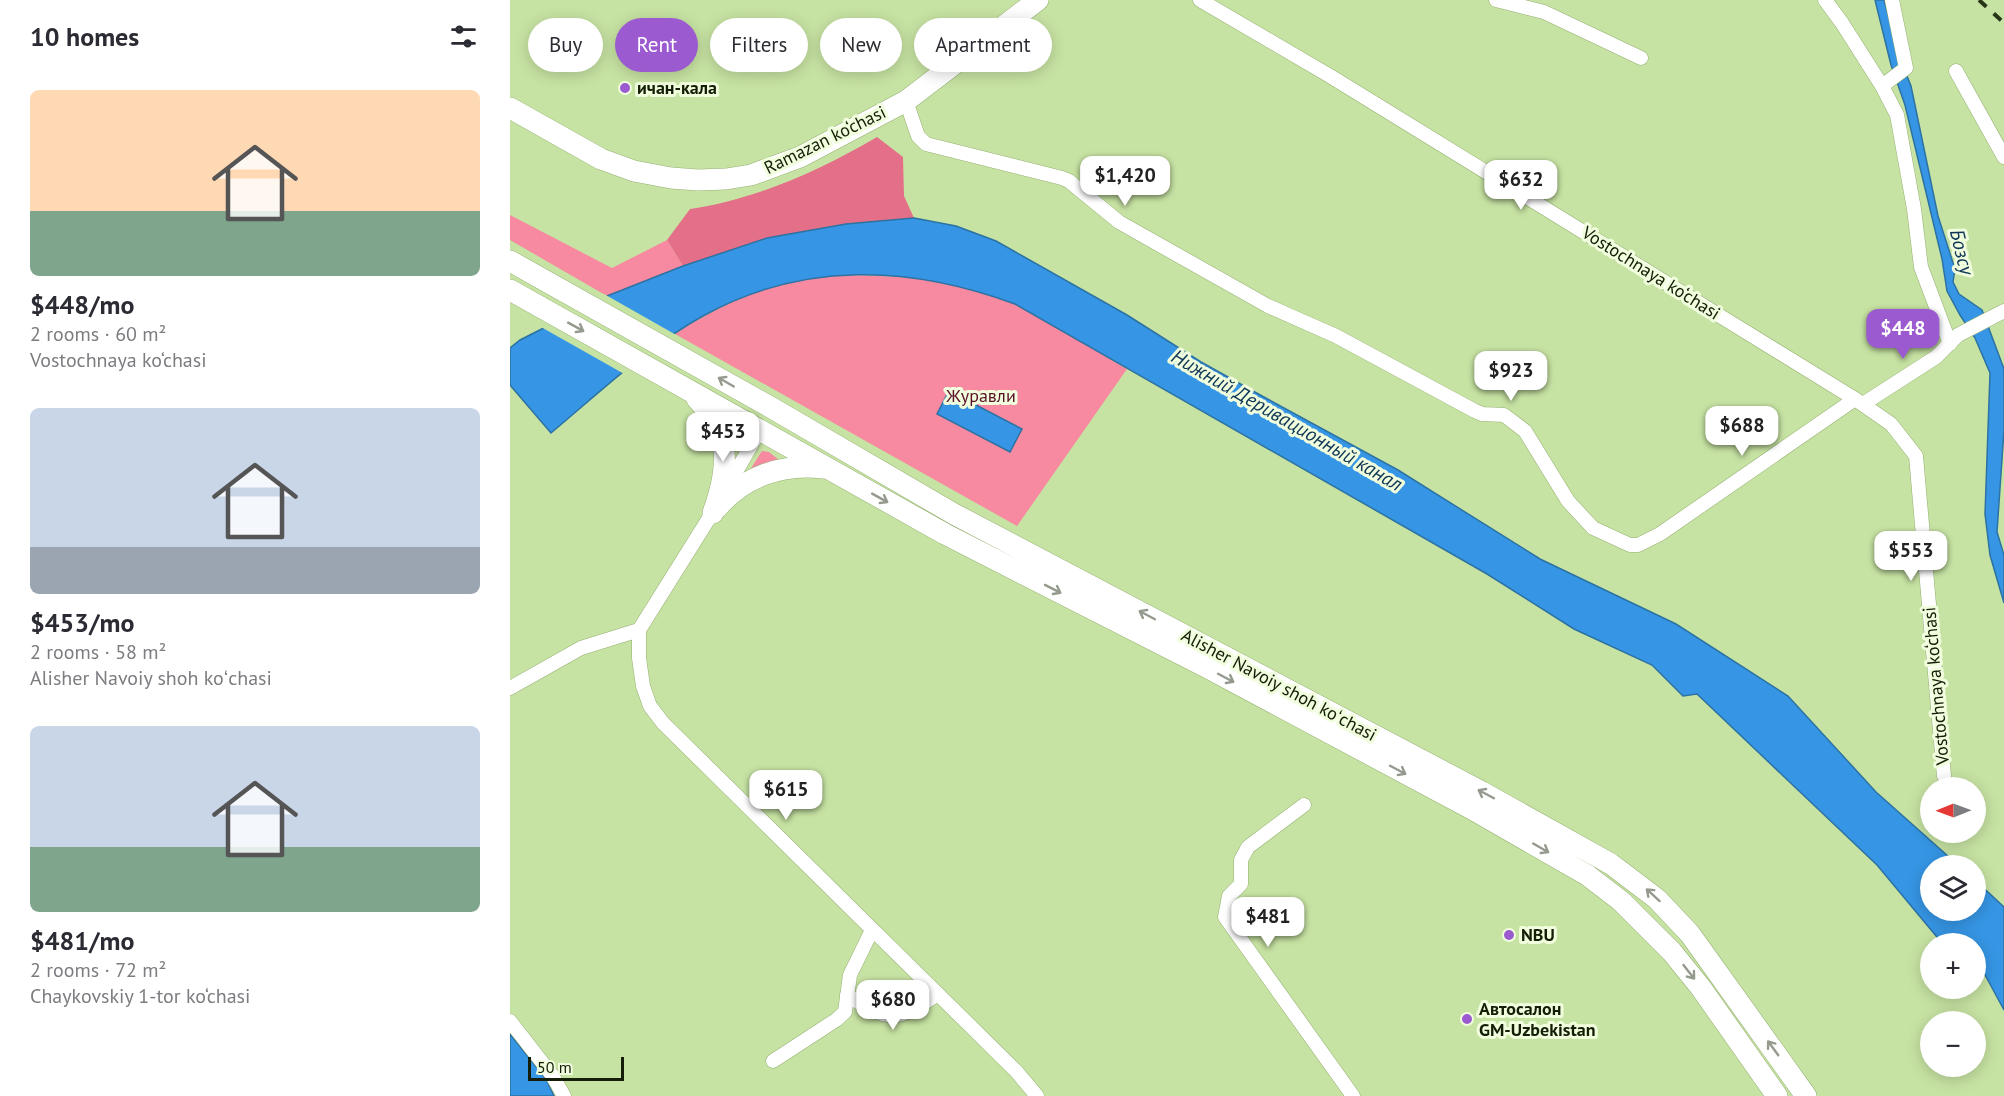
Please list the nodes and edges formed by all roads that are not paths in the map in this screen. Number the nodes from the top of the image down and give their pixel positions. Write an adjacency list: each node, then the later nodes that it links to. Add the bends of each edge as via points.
1 (1038, 0): 9 (main road, Ramazan ko‘chasi)
2 (1200, 0): 17 (street, Vostochnaya ko‘chasi, via 1330,75)
3 (1496, 0): 6 (street, via 1544,12)
4 (1825, 0): 8 (street)
5 (1892, 0): 8 (street, via 1906,68)
6 (1641, 58)
7 (1956, 71): 11 (street)
8 (1882, 86): 15 (street, via 1898,119 1922,267)
9 (906, 101): 10 (main road, Ramazan ko‘chasi, via 788,162 726,179 678,179 634,171 601,159); 17 (street, via 918,136 926,144 1069,181 1119,222 1268,306 1336,336 1475,411 1508,417 1532,440 1568,501 1589,524 1630,545 1660,534)
10 (513, 114)
11 (2004, 157)
12 (510, 261): 18 (main road, Alisher Navoiy shoh koʻchasi, one-way to 12)
13 (518, 295): 16 (main road, Alisher Navoiy shoh koʻchasi, one-way to 16)
14 (2004, 311): 15 (street)
15 (1954, 339): 17 (street, via 1936,357)
16 (677, 384): 19 (main road, Alisher Navoiy shoh koʻchasi); 21 (main road, via 705,406 723,440 725,471)
17 (1859, 401): 24 (street, Vostochnaya ko‘chasi, via 1892,424 1916,456)
18 (772, 408): 19 (main road); 35 (main road, Alisher Navoiy shoh koʻchasi, one-way to 18, via 1690,934 1657,899 1611,864 954,514)
19 (760, 430): 20 (main road, Alisher Navoiy shoh koʻchasi); 21 (street)
20 (829, 469): 21 (main road, via 802,467 761,475 733,491); 34 (main road, Alisher Navoiy shoh koʻchasi, one-way to 34, via 945,534 1398,769 1587,875 1628,906 1672,952)
21 (713, 513): 22 (street)
22 (639, 630): 23 (street, via 581,648); 26 (street, via 643,686 650,706 663,723)
23 (510, 688)
24 (1944, 776)
25 (1304, 805): 33 (street, via 1248,847 1241,860 1241,884 1229,896 1226,916)
26 (872, 930): 27 (street, via 850,975); 28 (street)
27 (847, 994): 28 (street, via 885,1016 899,1015); 30 (street, via 845,1012 837,1020)
28 (938, 994): 32 (street, via 1017,1071)
29 (510, 1021): 31 (street)
30 (772, 1061)
31 (564, 1096)
32 (1036, 1096)
33 (1353, 1096)
34 (1777, 1096)
35 (1806, 1096)

